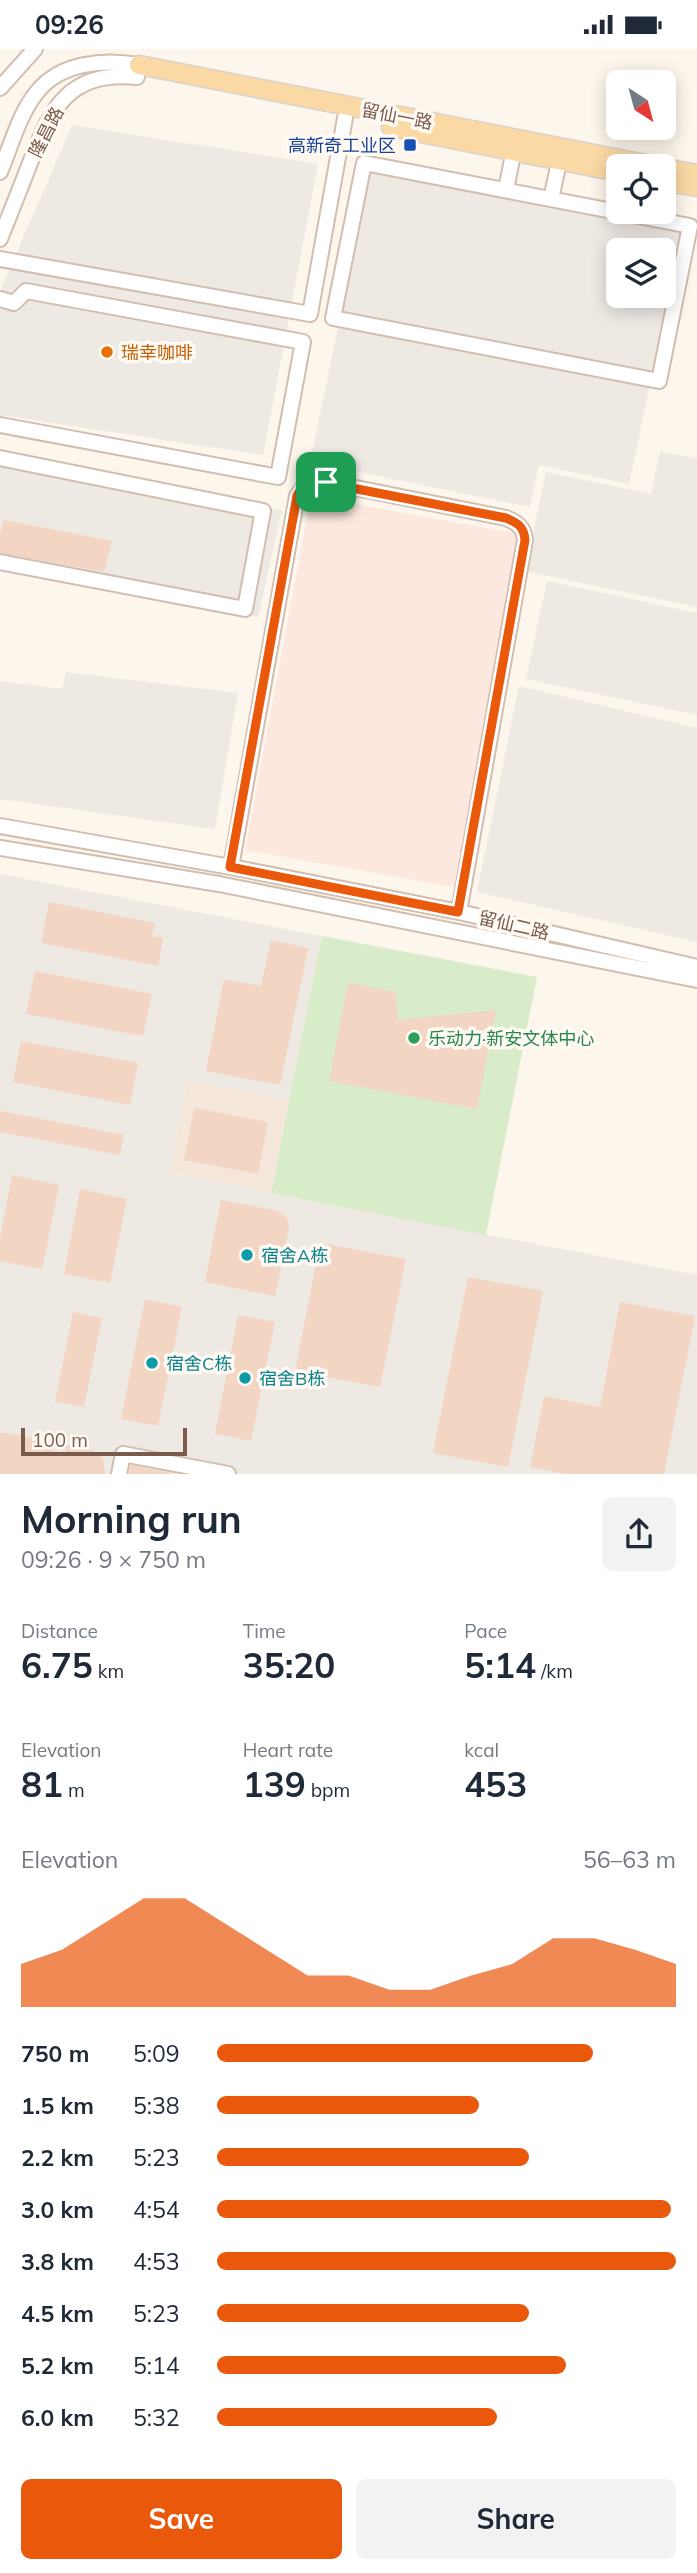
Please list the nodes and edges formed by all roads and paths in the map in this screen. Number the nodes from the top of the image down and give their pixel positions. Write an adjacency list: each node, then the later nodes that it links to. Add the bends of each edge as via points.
1 (35, 49): 3 (street)
2 (138, 71): 4 (main road, 留仙一路); 5 (main road, 留仙一路); 10 (street, 隆昌路, via 97,62 68,70 44,85 30,103); 16 (street, 隆昌路, via 94,80 60,101 42,132)
3 (0, 88)
4 (345, 118): 5 (main road, 留仙一路); 17 (street, via 310,313)
5 (515, 145): 6 (main road, 留仙一路); 14 (street)
6 (561, 154): 7 (main road, 留仙一路); 8 (main road, 留仙一路); 15 (street)
7 (606, 160)
8 (606, 168)
9 (676, 170): 11 (main road)
10 (0, 172)
11 (697, 174)
12 (676, 183): 13 (main road)
13 (697, 187)
14 (506, 190): 15 (street); 15 (street, via 364,163 333,318 659,381 690,226)
15 (551, 199)
16 (0, 239)
17 (0, 259)
18 (0, 299): 19 (street, via 14,303 26,291 303,342 278,477)
19 (0, 425)
20 (0, 458): 21 (street, via 263,512 245,609)
21 (0, 562)
22 (0, 826): 24 (street, 留仙二路)
23 (0, 848): 27 (street, 留仙二路, via 219,884)
24 (230, 867): 25 (street, 留仙二路); 25 (street, via 297,496 316,481 339,484 506,518 524,532)
25 (458, 912): 26 (street, 留仙二路)
26 (697, 967)
27 (697, 980)
28 (119, 1474): 29 (street, via 123,1454)
29 (228, 1474)

